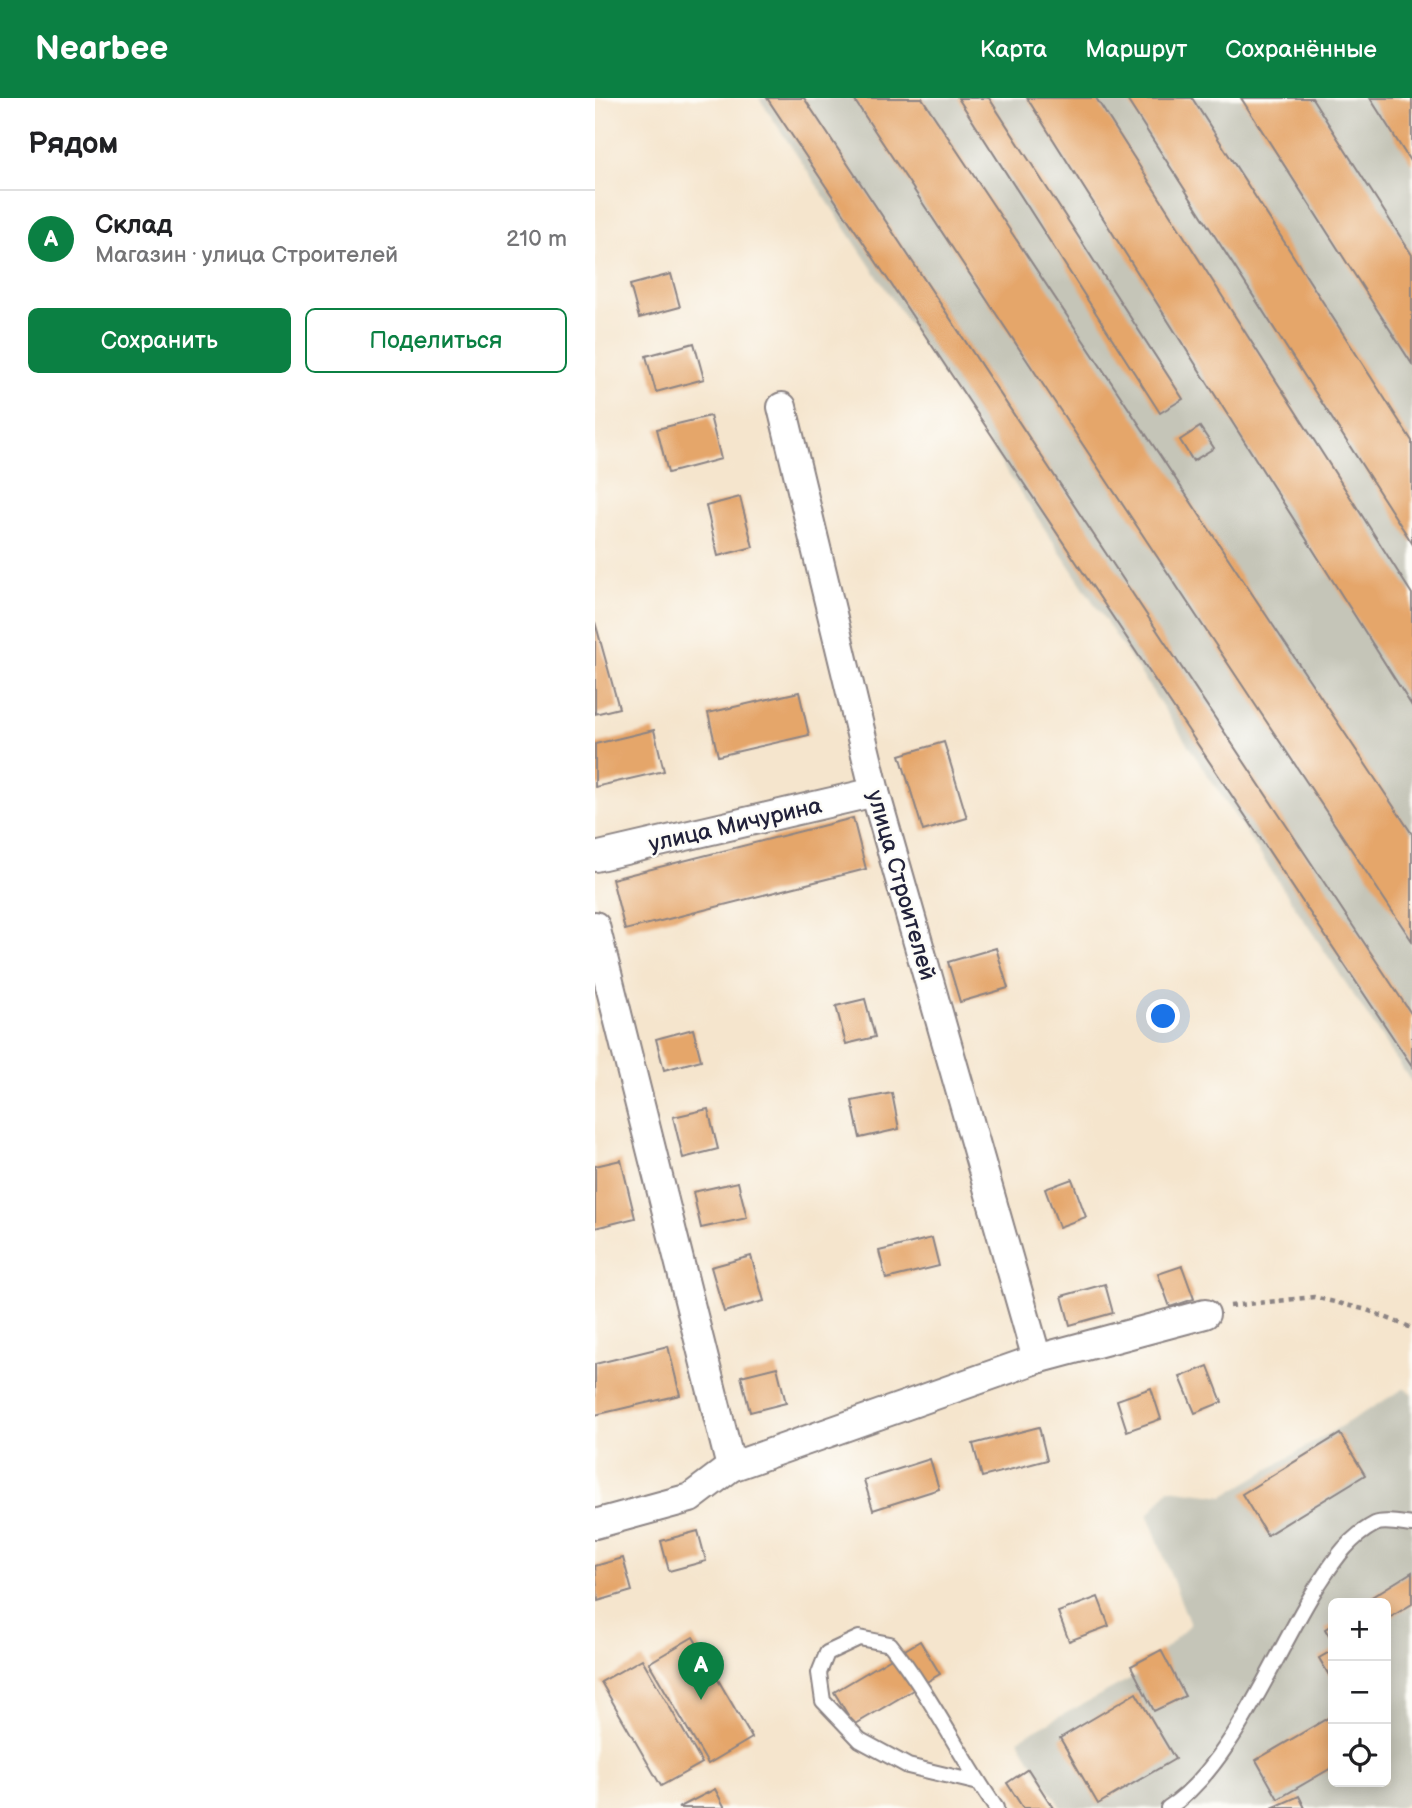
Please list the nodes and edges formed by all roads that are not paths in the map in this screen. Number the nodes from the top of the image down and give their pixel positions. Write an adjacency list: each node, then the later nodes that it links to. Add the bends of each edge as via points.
1 (782, 407): 2 (street, улица Строителей)
2 (875, 792): 3 (street, улица Мичурина); 6 (street, улица Строителей)
3 (595, 857)
4 (595, 926): 7 (street)
5 (1205, 1314): 6 (street)
6 (1037, 1359): 7 (street)
7 (731, 1467): 8 (street, via 690,1498)
8 (595, 1524)
9 (1412, 1525): 12 (lane, via 1378,1523 1344,1546 1298,1617 1241,1724 1188,1795)
10 (979, 1783): 10 (lane, via 916,1676 890,1644 859,1638 827,1653 819,1673 823,1701 860,1740 908,1766); 11 (lane)
11 (996, 1808)
12 (1168, 1808)

